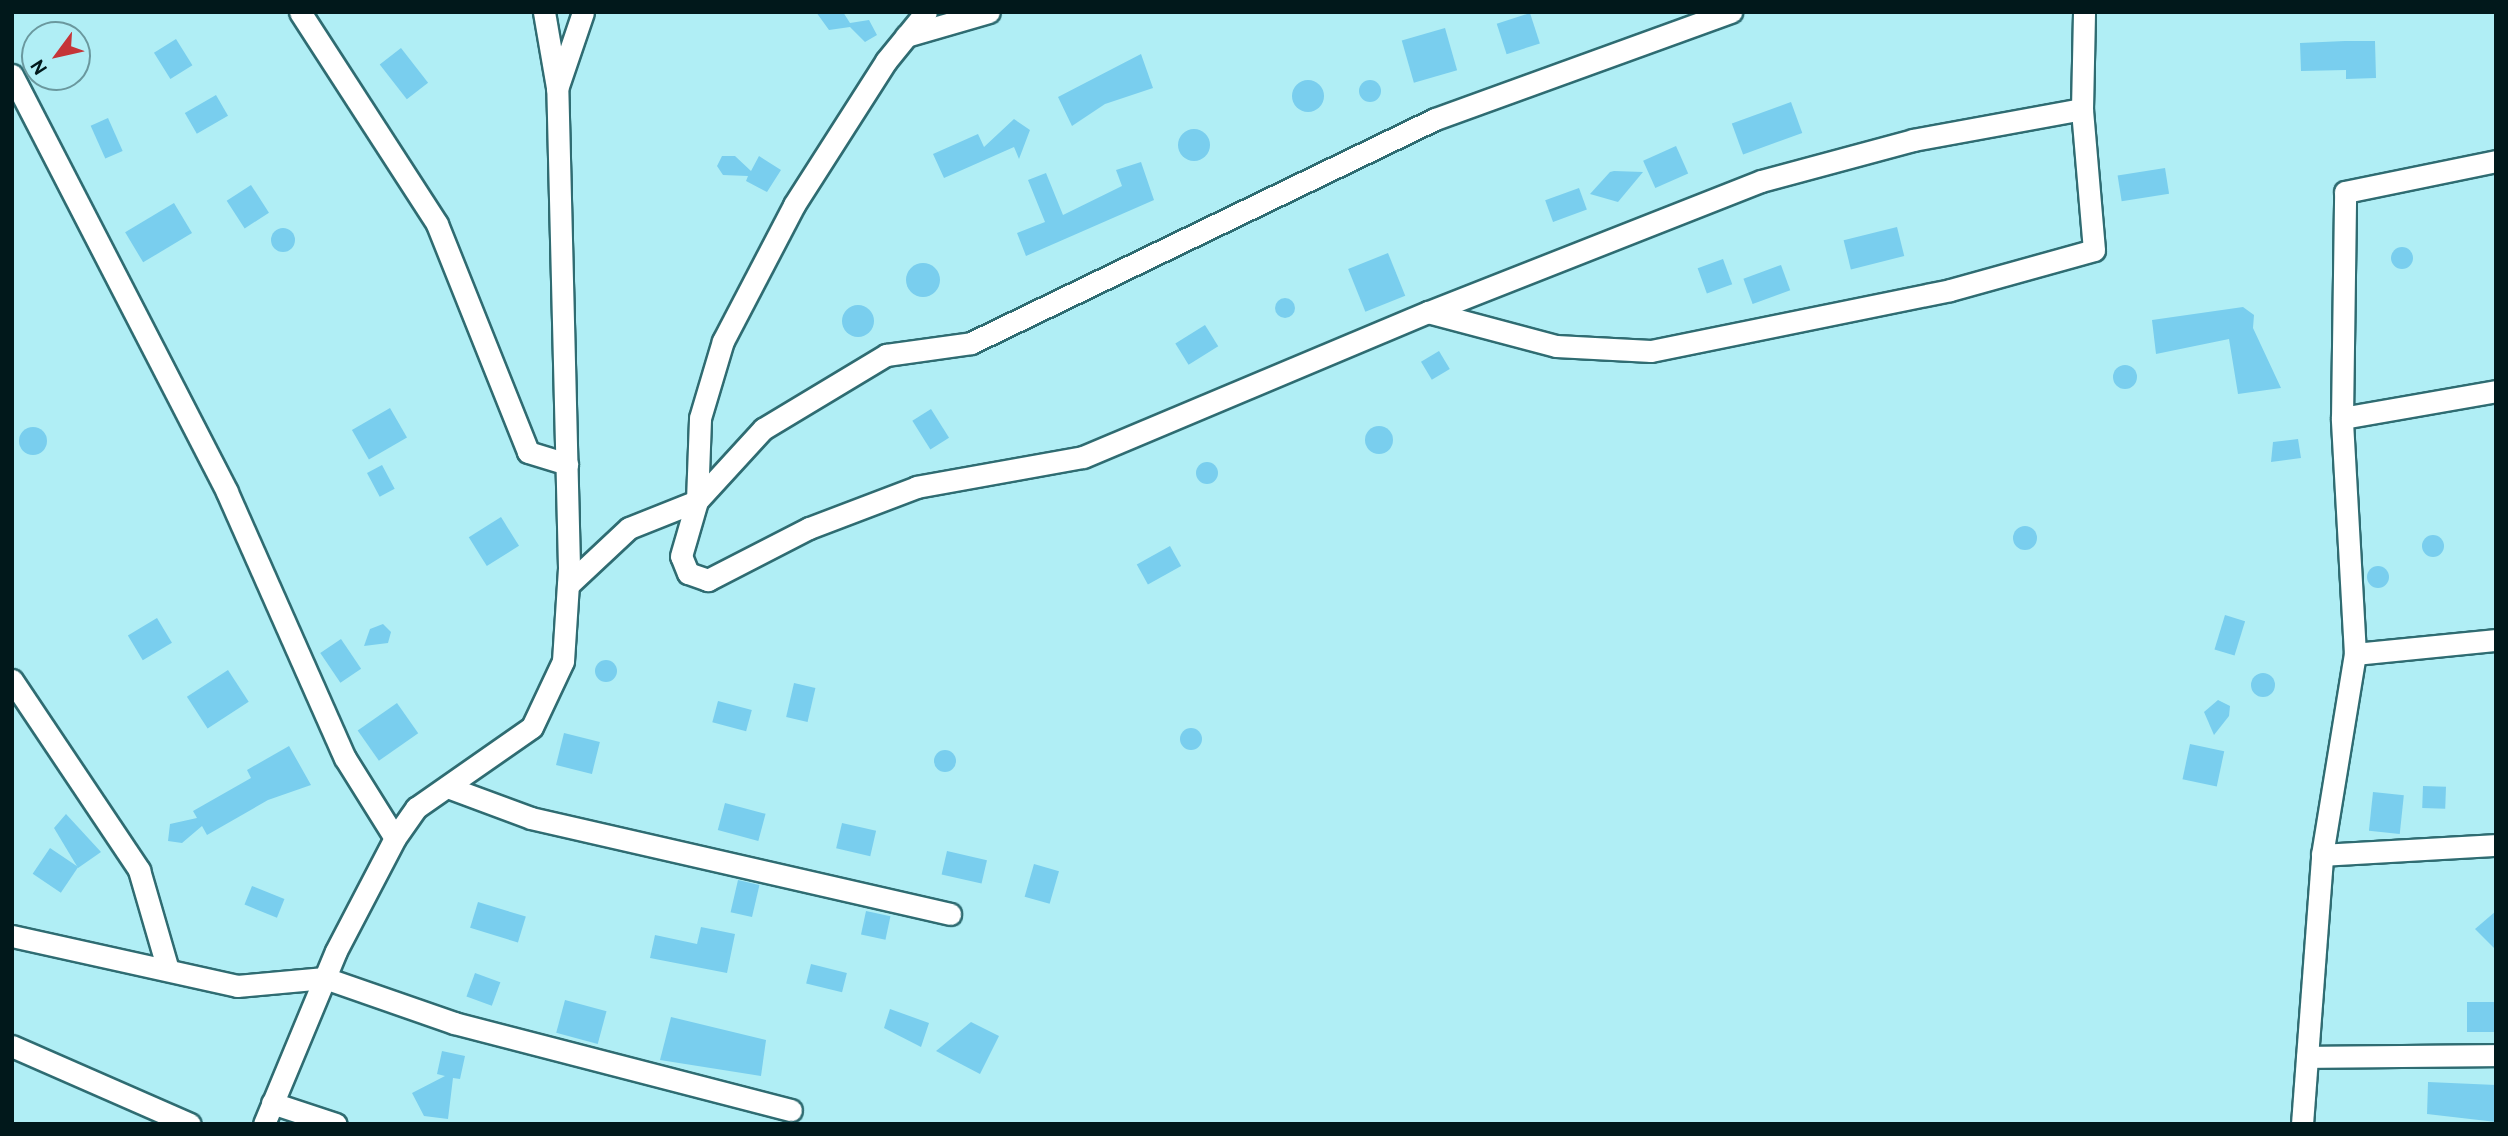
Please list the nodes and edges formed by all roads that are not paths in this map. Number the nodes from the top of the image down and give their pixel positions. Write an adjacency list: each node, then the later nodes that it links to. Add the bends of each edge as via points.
1 (300, 12): 16 (street, via 437,223 528,452)
2 (544, 12): 10 (street)
3 (583, 12): 10 (street)
4 (926, 12): 8 (street)
5 (989, 12): 8 (street)
6 (1731, 12): 17 (street, via 1434,119 971,343 886,355 762,429)
7 (2084, 12): 11 (street)
8 (906, 36): 17 (street, via 794,205 723,341 700,418)
9 (12, 75): 23 (street, via 227,492 345,758)
10 (557, 89): 16 (street)
11 (2082, 109): 13 (street, via 1913,140 1761,181); 13 (street, via 2094,250 2072,258 1651,351 1556,345)
12 (2496, 161): 15 (street, via 2345,192)
13 (1428, 312): 17 (street, via 1083,457 916,487 809,528 708,580 688,573 681,556)
14 (2496, 391): 15 (street)
15 (2342, 418): 20 (street)
16 (567, 464): 18 (street)
17 (697, 501): 18 (street, via 629,528)
18 (568, 585): 22 (street, via 563,661 532,727)
19 (2496, 640): 20 (street)
20 (2355, 654): 25 (street)
21 (12, 680): 28 (street, via 139,870)
22 (450, 788): 23 (street, via 415,808); 26 (street, via 531,818)
23 (395, 838): 29 (street)
24 (2496, 845): 25 (street)
25 (2322, 855): 32 (street)
26 (950, 914)
27 (12, 936): 28 (street)
28 (168, 970): 29 (street, via 237,986)
29 (325, 978): 33 (street); 34 (street, via 454,1023)
30 (12, 1046): 35 (street)
31 (2496, 1055): 32 (street)
32 (2307, 1056): 38 (street)
33 (272, 1103): 36 (street); 37 (street)
34 (790, 1110)
35 (190, 1124)
36 (264, 1124)
37 (336, 1124)
38 (2302, 1124)

